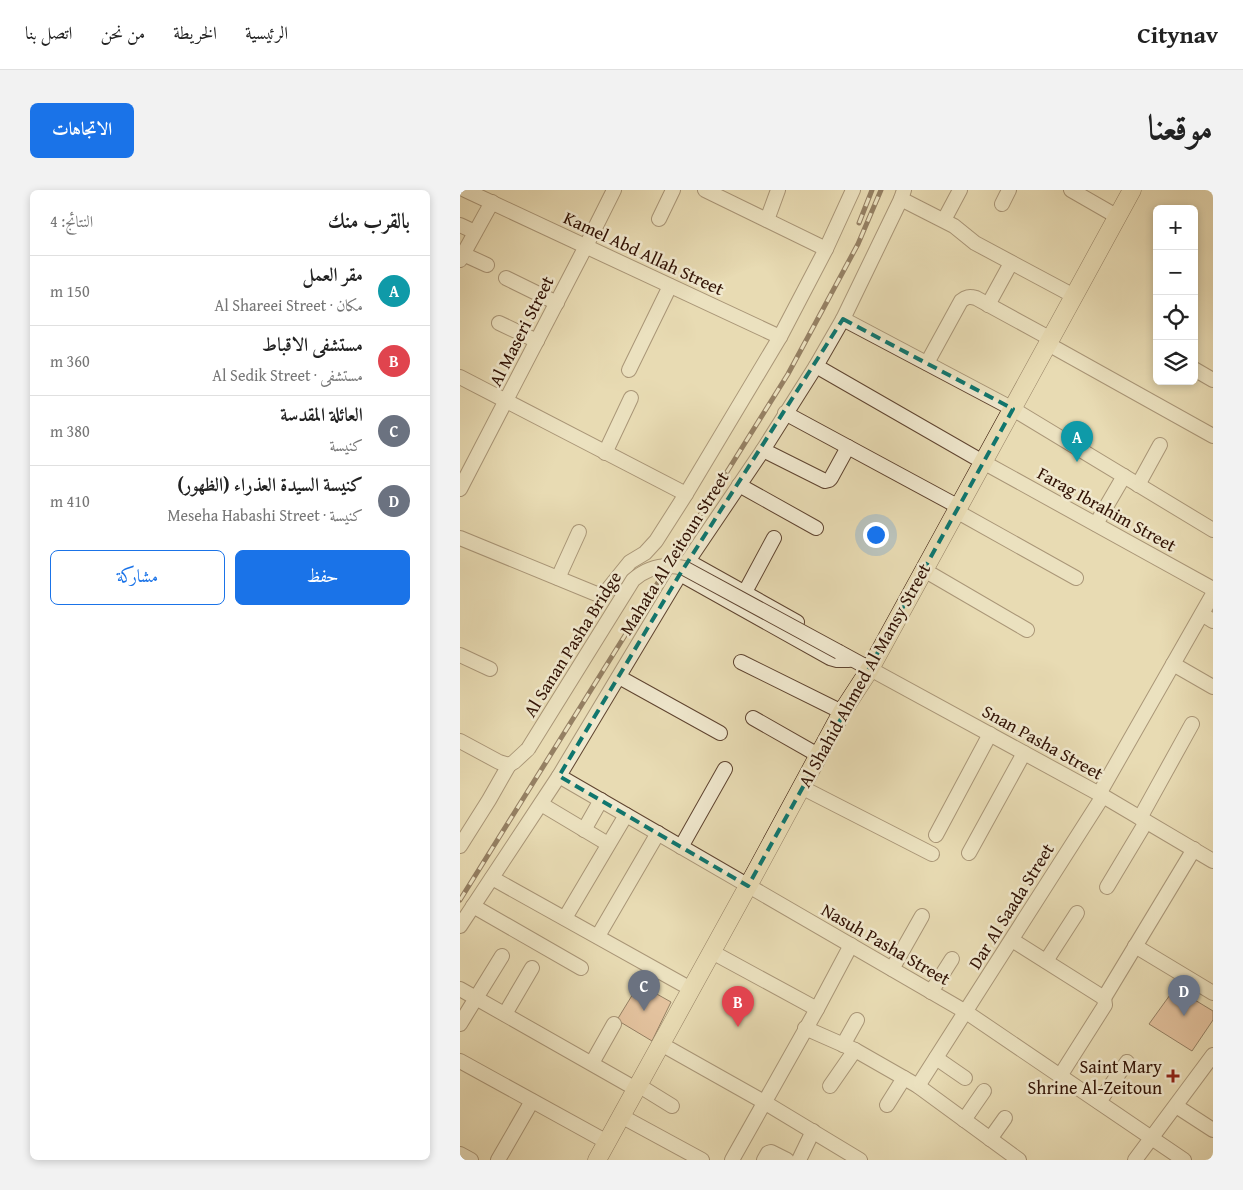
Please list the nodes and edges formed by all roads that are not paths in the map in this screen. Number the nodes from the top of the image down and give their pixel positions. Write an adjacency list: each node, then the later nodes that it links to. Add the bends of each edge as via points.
1 (614, 190): 21 (street, Al Maseri Street)
2 (674, 190): 16 (street)
3 (705, 190): 11 (street)
4 (778, 190): 17 (street)
5 (853, 190): 22 (street, Mahata Al Zeitoun Street)
6 (960, 190): 18 (street)
7 (1009, 190): 14 (street)
8 (1070, 190): 15 (street)
9 (1132, 190): 15 (main road, Al Shahid Ahmed Al Mansy Street)
10 (469, 191): 13 (street, Kamel Abd Allah Street)
11 (721, 194): 17 (street)
12 (903, 194): 18 (street); 31 (street, Mahata Al Zeitoun Street)
13 (492, 202): 20 (street); 21 (street, Kamel Abd Allah Street)
14 (1002, 204)
15 (1118, 217): 28 (main road, Al Shahid Ahmed Al Mansy Street)
16 (659, 219)
17 (767, 220): 22 (street)
18 (944, 220): 24 (street, via 975,243)
19 (460, 225): 20 (street)
20 (475, 232): 23 (street)
21 (586, 246): 27 (street, Kamel Abd Allah Street); 29 (street, Al Maseri Street)
22 (826, 249): 33 (street, Mahata Al Zeitoun Street)
23 (462, 257): 25 (street)
24 (1011, 263): 28 (street); 30 (street)
25 (487, 265)
26 (506, 278): 29 (street)
27 (670, 286): 33 (street, Kamel Abd Allah Street); 38 (street)
28 (1074, 296): 35 (main road, Al Shahid Ahmed Al Mansy Street)
29 (557, 303): 34 (street, Al Maseri Street)
30 (988, 305): 35 (street); 36 (street, via 970,296 960,301)
31 (843, 319): 36 (street); 37 (street, Mahata Al Zeitoun Street)
32 (499, 323): 34 (street)
33 (780, 337): 56 (street, Mahata Al Zeitoun Street)
34 (537, 341): 43 (street, Al Maseri Street)
35 (1050, 341): 44 (main road, Al Shahid Ahmed Al Mansy Street); 46 (street)
36 (926, 363): 44 (street)
37 (816, 366): 45 (street, Mahata Al Zeitoun Street); 51 (street, Farag Ibrahim Street)
38 (629, 370)
39 (1198, 372): 41 (street)
40 (460, 377): 43 (street)
41 (1213, 380)
42 (632, 398): 50 (street)
43 (506, 401): 50 (street); 55 (street, Al Maseri Street)
44 (1012, 409): 51 (main road, Al Shahid Ahmed Al Mansy Street); 52 (street)
45 (786, 413): 48 (street); 49 (street, Mahata Al Zeitoun Street)
46 (1213, 436)
47 (1160, 445): 54 (street)
48 (848, 447): 49 (street, via 832,478 825,481); 57 (street)
49 (763, 450): 53 (street, Mahata Al Zeitoun Street)
50 (606, 453): 56 (street)
51 (983, 462): 57 (main road, Al Shahid Ahmed Al Mansy Street); 58 (street, Farag Ibrahim Street)
52 (1124, 476): 54 (street); 58 (street)
53 (739, 485): 59 (street); 64 (street, Mahata Al Zeitoun Street)
54 (1138, 485): 60 (street)
55 (460, 489)
56 (686, 494): 67 (street, Mahata Al Zeitoun Street, via 656,541 630,562 604,593 599,595)
57 (958, 509): 65 (main road, Al Shahid Ahmed Al Mansy Street); 68 (street)
58 (1096, 524): 69 (street, Farag Ibrahim Street)
59 (816, 528)
60 (1213, 530)
61 (579, 532): 67 (street)
62 (460, 538): 67 (street)
63 (774, 538): 70 (street)
64 (688, 561): 66 (street, Mahata Al Zeitoun Street); 70 (street, Snan Pasha Street)
65 (924, 570): 73 (street); 81 (main road, Al Shahid Ahmed Al Mansy Street)
66 (680, 574): 77 (street, Snan Pasha Street, via 830,658); 82 (street, Mahata Al Zeitoun Street)
67 (558, 578)
68 (1076, 578)
69 (1213, 589)
70 (745, 592): 77 (street, Snan Pasha Street, via 843,648)
71 (1213, 594): 72 (street, Dar Al Saada Street)
72 (1207, 618): 79 (street, Dar Al Saada Street)
73 (1028, 630)
74 (460, 646): 76 (street)
75 (839, 652): 77 (street, Snan Pasha Street); 92 (street, Al Sanan Pasha Bridge, bridge, via 684,568 668,565 653,568 633,580 528,748)
76 (460, 655): 80 (street)
77 (852, 660): 81 (street, Snan Pasha Street)
78 (741, 662): 84 (street)
79 (1173, 664): 83 (street); 96 (street, Dar Al Saada Street)
80 (490, 669)
81 (870, 669): 84 (main road, Al Shahid Ahmed Al Mansy Street); 88 (street, Snan Pasha Street)
82 (619, 677): 87 (street); 94 (street, Mahata Al Zeitoun Street)
83 (1213, 686)
84 (842, 712): 91 (main road, Al Shahid Ahmed Al Mansy Street)
85 (753, 718): 91 (street)
86 (1192, 724): 100 (street)
87 (720, 733)
88 (990, 734): 90 (street, Snan Pasha Street); 103 (street)
89 (460, 741): 92 (street)
90 (1024, 753): 96 (street, Snan Pasha Street); 108 (street)
91 (818, 755): 95 (main road, Al Shahid Ahmed Al Mansy Street)
92 (509, 765): 105 (street)
93 (726, 770): 106 (street)
94 (559, 776): 97 (street, Nasuh Pasha Street); 98 (street, Mahata Al Zeitoun Street)
95 (801, 787): 109 (street); 112 (main road, Al Shahid Ahmed Al Mansy Street)
96 (1101, 795): 100 (street, Snan Pasha Street); 120 (street, Dar Al Saada Street)
97 (601, 800): 99 (street, Nasuh Pasha Street); 101 (street)
98 (541, 804): 101 (street); 111 (street, Mahata Al Zeitoun Street)
99 (626, 815): 102 (street, Nasuh Pasha Street); 104 (street)
100 (1143, 820): 107 (street, Snan Pasha Street); 113 (street)
101 (584, 830): 104 (street)
102 (658, 834): 106 (street, Nasuh Pasha Street); 119 (street)
103 (936, 835)
104 (608, 844): 117 (street)
105 (460, 846)
106 (681, 847): 112 (street, Nasuh Pasha Street)
107 (1194, 849): 110 (street, Snan Pasha Street); 122 (street)
108 (969, 852)
109 (932, 854)
110 (1213, 860)
111 (492, 878): 114 (street, Mahata Al Zeitoun Street); 117 (street)
112 (748, 886): 121 (street, Nasuh Pasha Street); 123 (main road, Al Shahid Ahmed Al Mansy Street)
113 (1107, 888)
114 (473, 906): 118 (street, Mahata Al Zeitoun Street); 128 (street)
115 (1077, 913): 126 (street)
116 (922, 916): 129 (street)
117 (564, 918): 119 (street)
118 (460, 926)
119 (598, 936): 131 (street)
120 (1012, 940): 126 (street); 137 (street, Dar Al Saada Street)
121 (851, 946): 129 (street, Nasuh Pasha Street); 136 (street)
122 (1136, 946): 133 (street); 135 (street)
123 (712, 952): 131 (main road, Al Shahid Ahmed Al Mansy Street); 136 (street)
124 (502, 956): 134 (street)
125 (952, 959): 132 (street)
126 (1046, 961): 135 (street)
127 (532, 968): 138 (street)
128 (581, 968)
129 (892, 969): 132 (street, Nasuh Pasha Street)
130 (460, 988): 134 (street)
131 (691, 989): 143 (main road, Al Shahid Ahmed Al Mansy Street)
132 (931, 992): 137 (street, Nasuh Pasha Street)
133 (1213, 994)
134 (476, 998): 138 (street); 140 (street)
135 (1104, 1001): 150 (street)
136 (817, 1009): 142 (street)
137 (966, 1012): 146 (street, Dar Al Saada Street); 150 (street, Nasuh Pasha Street)
138 (505, 1014): 149 (street)
139 (857, 1020): 144 (street)
140 (460, 1024)
141 (614, 1024): 149 (street)
142 (805, 1028): 144 (street); 158 (street)
143 (661, 1044): 155 (main road, Al Shahid Ahmed Al Mansy Street); 158 (street)
144 (849, 1048): 151 (street); 153 (street)
145 (1213, 1055): 162 (street)
146 (936, 1058): 152 (street); 154 (street, Dar Al Saada Street)
147 (460, 1061): 157 (street)
148 (1127, 1062): 159 (street)
149 (592, 1063): 155 (street)
150 (1060, 1076): 159 (street, Nasuh Pasha Street)
151 (904, 1078): 154 (street); 160 (street)
152 (965, 1078)
153 (830, 1086)
154 (918, 1086): 165 (street)
155 (637, 1087): 161 (street); 163 (main road, Al Shahid Ahmed Al Mansy Street)
156 (984, 1091): 165 (street)
157 (532, 1101): 170 (street); 173 (street)
158 (764, 1102): 167 (street); 176 (street)
159 (1099, 1102): 168 (street, Nasuh Pasha Street)
160 (887, 1105)
161 (672, 1106)
162 (1176, 1106): 166 (street); 168 (street)
163 (621, 1116): 170 (main road, Al Shahid Ahmed Al Mansy Street); 175 (street)
164 (1005, 1118): 169 (street)
165 (964, 1120): 169 (street)
166 (1213, 1130)
167 (814, 1131): 179 (street); 180 (street)
168 (1152, 1138): 182 (street); 183 (street, Nasuh Pasha Street)
169 (990, 1139): 181 (street)
170 (607, 1142): 174 (main road, Al Shahid Ahmed Al Mansy Street)
171 (460, 1154): 172 (street)
172 (471, 1160)
173 (498, 1160)
174 (597, 1160)
175 (702, 1160)
176 (732, 1160)
177 (764, 1160): 178 (street, via 771,1152)
178 (787, 1160)
179 (799, 1160)
180 (860, 1160)
181 (1019, 1160)
182 (1135, 1160)
183 (1184, 1160)

